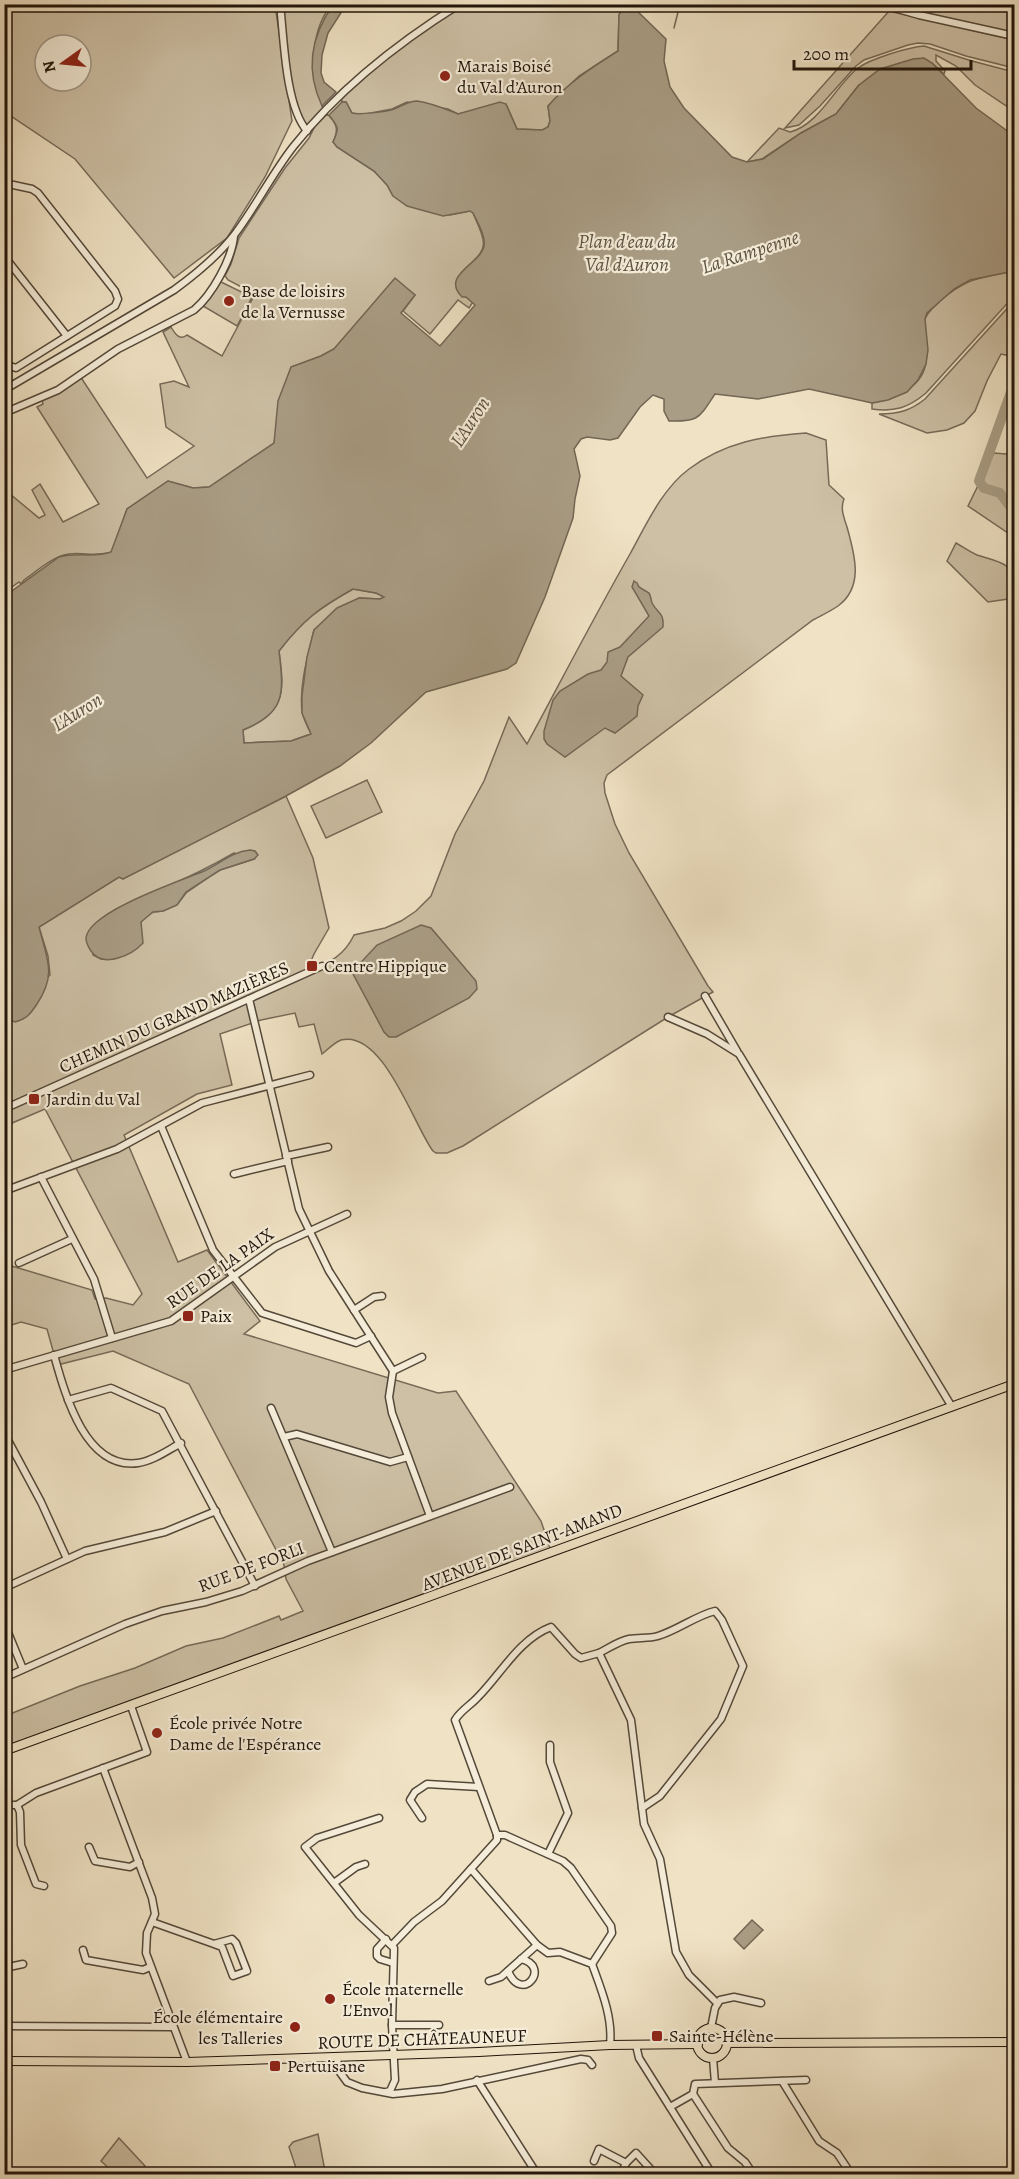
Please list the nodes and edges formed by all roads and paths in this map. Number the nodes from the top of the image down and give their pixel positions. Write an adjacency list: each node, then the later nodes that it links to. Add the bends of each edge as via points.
1 (280, 4): 5 (street, via 291,94)
2 (460, 4): 5 (street, via 397,48 341,95)
3 (880, 4): 4 (street)
4 (1014, 36)
5 (307, 131): 7 (street, via 280,164)
6 (4, 183): 11 (street, via 38,193 115,291 115,306)
7 (234, 235): 9 (street); 10 (street)
8 (4, 256): 11 (street)
9 (215, 257): 10 (street); 13 (street, via 174,290)
10 (224, 268): 14 (street, via 200,304 187,315 118,349 58,390)
11 (67, 336): 12 (street, via 16,368)
12 (4, 360)
13 (4, 390)
14 (4, 413)
15 (322, 966): 17 (street, CHEMIN DU GRAND MAZIÈRES)
16 (705, 996): 19 (street)
17 (249, 999): 21 (street); 22 (street, CHEMIN DU GRAND MAZIÈRES)
18 (668, 1017): 19 (street)
19 (739, 1054): 44 (street)
20 (310, 1075): 21 (street)
21 (270, 1085): 23 (street, via 202,1103); 25 (street)
22 (4, 1109)
23 (161, 1126): 27 (street, via 117,1149); 33 (street, via 211,1246)
24 (327, 1147): 25 (street)
25 (287, 1159): 26 (street); 30 (street, via 299,1209)
26 (234, 1174)
27 (41, 1177): 28 (street); 31 (street)
28 (4, 1191)
29 (347, 1214): 30 (street, RUE DE LA PAIX)
30 (310, 1229): 33 (street, RUE DE LA PAIX, via 275,1247); 35 (street, via 328,1270)
31 (72, 1239): 32 (street); 37 (street, via 97,1285)
32 (18, 1263)
33 (234, 1276): 36 (street, via 265,1316 356,1343); 37 (street, RUE DE LA PAIX, via 171,1321)
34 (382, 1296): 35 (street)
35 (354, 1310): 36 (street)
36 (371, 1336): 41 (street)
37 (112, 1338): 38 (street, RUE DE LA PAIX)
38 (54, 1355): 40 (street, RUE DE LA PAIX); 43 (street)
39 (422, 1357): 41 (street)
40 (4, 1370)
41 (393, 1371): 49 (street, via 390,1403)
42 (1014, 1384): 44 (main road, AVENUE DE SAINT-AMAND)
43 (68, 1400): 48 (street, via 115,1390 162,1411); 48 (street, via 92,1444 111,1459 142,1462)
44 (952, 1407): 61 (main road, AVENUE DE SAINT-AMAND)
45 (272, 1408): 47 (street)
46 (4, 1433): 54 (street)
47 (284, 1437): 49 (street, via 297,1434 390,1462); 53 (street)
48 (181, 1443): 51 (street)
49 (408, 1457): 52 (street)
50 (510, 1486): 52 (street, RUE DE FORLI)
51 (216, 1512): 54 (street, via 165,1532); 55 (street)
52 (430, 1516): 53 (street, RUE DE FORLI)
53 (332, 1552): 55 (street, RUE DE FORLI)
54 (67, 1559): 56 (street)
55 (255, 1586): 59 (street, RUE DE FORLI, via 153,1614)
56 (4, 1588)
57 (4, 1623): 59 (street)
58 (599, 1653): 65 (street, via 581,1658 551,1627 523,1645 459,1714 455,1720); 68 (street, via 631,1720); 68 (street, via 632,1638 660,1636 715,1611 743,1666 721,1719 660,1796)
59 (23, 1669): 60 (street, RUE DE FORLI)
60 (4, 1678)
61 (131, 1706): 63 (main road, AVENUE DE SAINT-AMAND); 64 (street, via 147,1752)
62 (550, 1745): 73 (street, via 550,1762 568,1813)
63 (4, 1749)
64 (103, 1768): 67 (street, via 36,1793); 74 (street)
65 (479, 1787): 70 (street, via 427,1784 410,1800); 71 (street)
66 (4, 1804): 67 (street)
67 (17, 1805): 78 (street, via 21,1845 36,1884)
68 (642, 1808): 93 (street, via 644,1824 660,1859 676,1952 689,1975)
69 (379, 1818): 77 (street, via 317,1838 305,1847)
70 (422, 1818)
71 (497, 1836): 73 (street, via 505,1835); 76 (street)
72 (90, 1847): 74 (street, via 95,1861 130,1867)
73 (548, 1854): 88 (street, via 571,1868 611,1926 612,1933)
74 (139, 1862): 79 (street, via 155,1914)
75 (365, 1864): 77 (street)
76 (471, 1869): 82 (street); 83 (street)
77 (334, 1883): 80 (street)
78 (44, 1886)
79 (152, 1922): 81 (street); 89 (street, via 146,1953)
80 (386, 1939): 82 (street); 86 (street, via 376,1953 380,1959)
81 (214, 1944): 81 (street, via 232,1939 247,1971 233,1976 222,1947)
82 (392, 1945): 86 (street)
83 (537, 1945): 85 (street); 88 (street, via 548,1953 560,1952)
84 (82, 1950): 89 (street, via 86,1960 143,1970)
85 (521, 1959): 91 (street); 91 (street, via 534,1967 530,1983 519,1984)
86 (393, 1963): 95 (street)
87 (23, 1964): 90 (street)
88 (592, 1964): 102 (street, via 604,1999)
89 (150, 1967): 98 (street)
90 (4, 1968)
91 (508, 1971): 92 (street)
92 (489, 1981)
93 (717, 2003): 94 (street, via 734,1997); 99 (street)
94 (761, 2003)
95 (392, 2025): 96 (street); 105 (street)
96 (439, 2025)
97 (4, 2026): 98 (street)
98 (173, 2027): 109 (street)
99 (711, 2028): 101 (main road, via 724,2034); 103 (main road, via 703,2031)
100 (1014, 2042): 101 (main road)
101 (727, 2043): 107 (main road, via 722,2054)
102 (610, 2044): 104 (main road, ROUTE DE CHÂTEAUNEUF); 105 (main road, ROUTE DE CHÂTEAUNEUF)
103 (698, 2044): 104 (main road, ROUTE DE CHÂTEAUNEUF); 107 (main road, via 701,2052)
104 (636, 2045): 119 (street, via 639,2058)
105 (393, 2055): 106 (main road, ROUTE DE CHÂTEAUNEUF); 111 (street)
106 (337, 2058): 109 (main road, ROUTE DE CHÂTEAUNEUF); 116 (street, via 339,2071 347,2082)
107 (713, 2058): 115 (street)
108 (4, 2061): 109 (main road, ROUTE DE CHÂTEAUNEUF)
109 (187, 2062)
110 (592, 2065): 112 (street, via 581,2059)
111 (395, 2079): 116 (street); 117 (street, via 399,2087)
112 (477, 2080): 117 (street); 122 (street)
113 (806, 2080): 114 (street)
114 (782, 2081): 115 (street); 127 (street, via 819,2140 837,2153)
115 (715, 2083): 118 (street, via 695,2084)
116 (386, 2092): 117 (street)
117 (411, 2093)
118 (693, 2094): 119 (street); 126 (street, via 728,2148)
119 (669, 2107): 125 (street)
120 (594, 2161): 121 (street, via 599,2149)
121 (626, 2163): 123 (street); 124 (street, via 636,2153)
122 (537, 2175)
123 (621, 2175)
124 (654, 2175)
125 (712, 2175)
126 (753, 2175)
127 (851, 2175)

